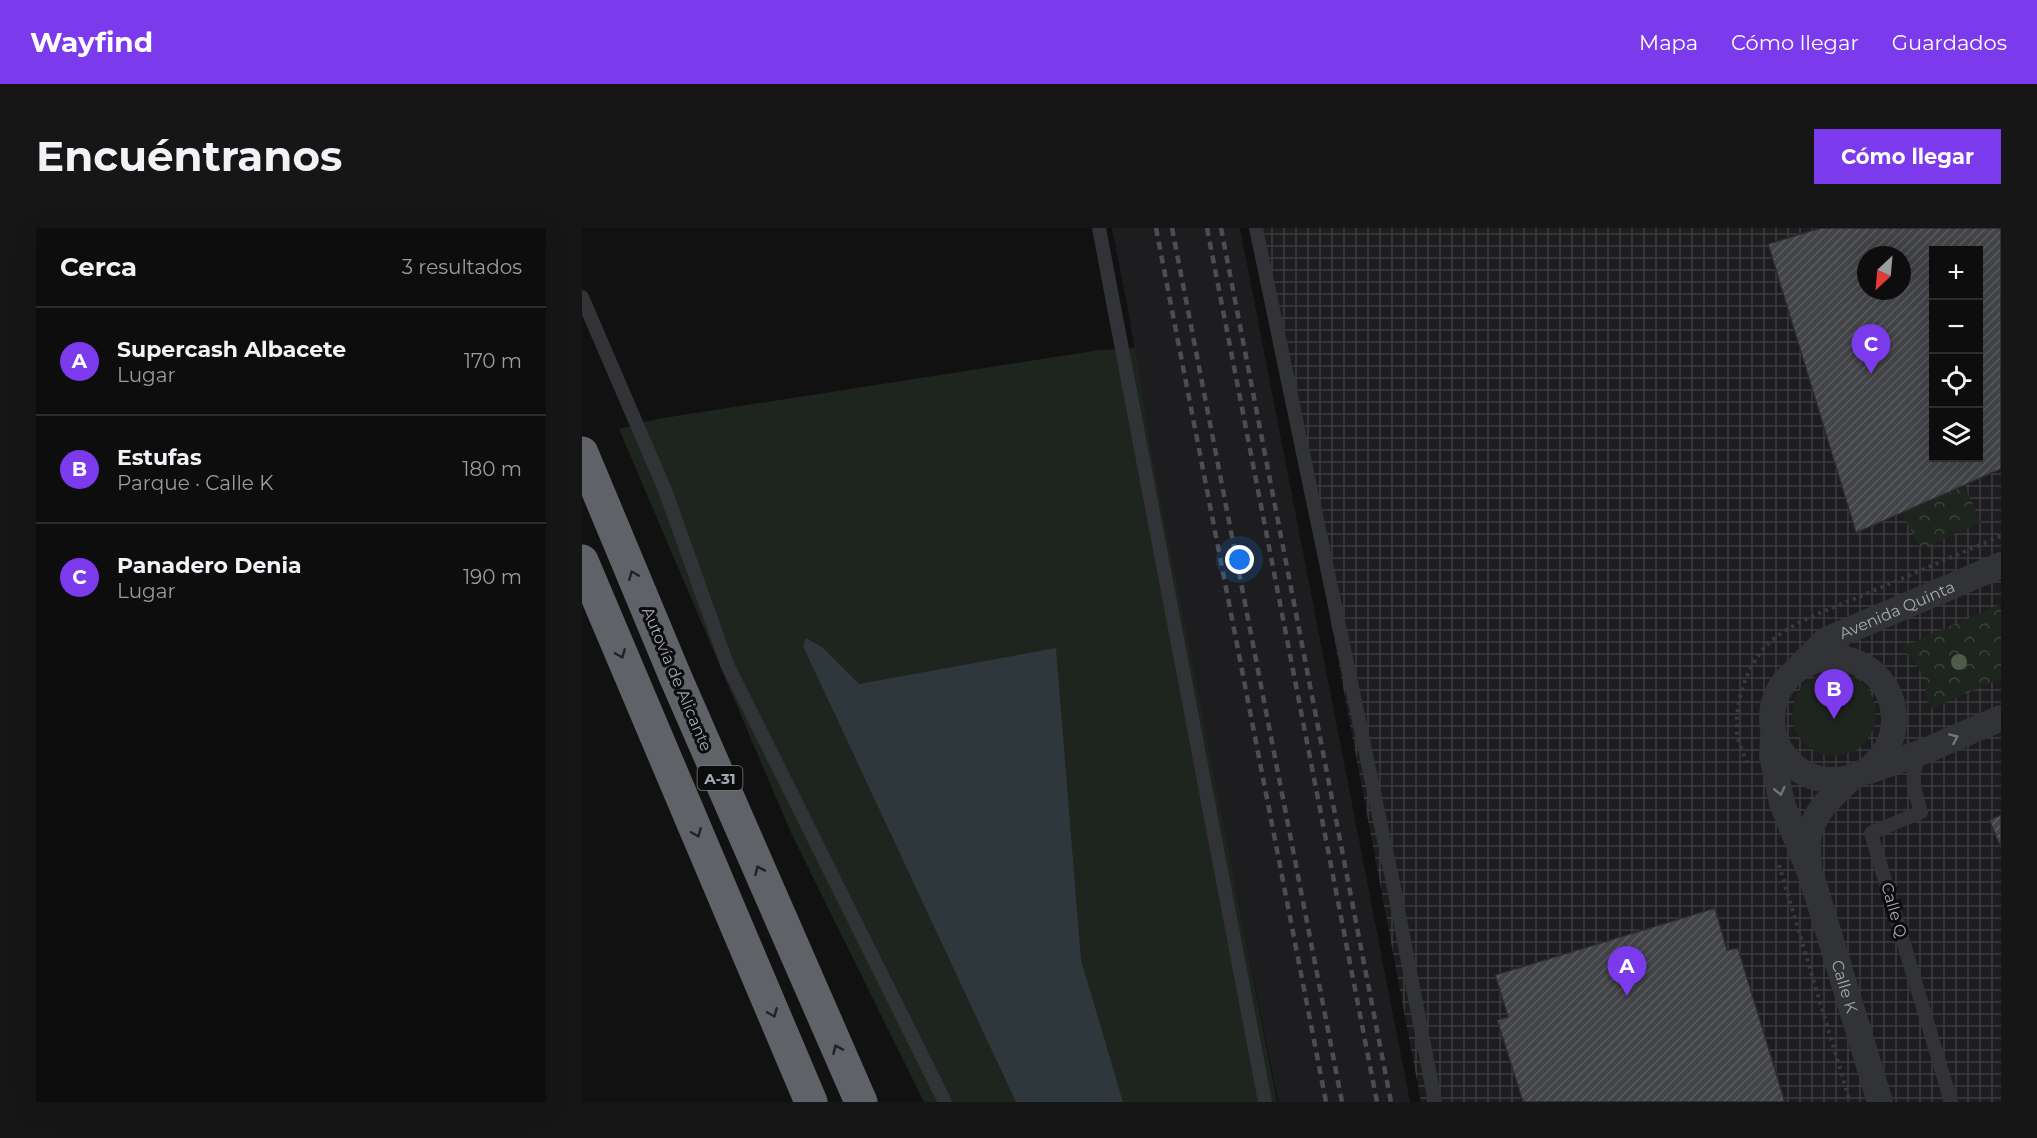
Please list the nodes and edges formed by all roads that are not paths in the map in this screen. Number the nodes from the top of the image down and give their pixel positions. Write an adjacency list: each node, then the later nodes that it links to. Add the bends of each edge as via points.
1 (1099, 228): 16 (lane)
2 (1256, 228): 17 (lane)
3 (582, 297): 15 (lane, via 665,490 727,664)
4 (582, 453): 14 (highway, Autovía de Alicante / A-31, one-way to 4)
5 (582, 561): 13 (highway, A-31, one-way to 13)
6 (2001, 565): 7 (street, Avenida Quinta, via 1826,640)
7 (1800, 666): 9 (street, via 1778,691 1772,711); 11 (street, via 1824,657 1852,660 1872,670 1885,686 1894,706 1891,740 1879,760)
8 (2001, 718): 10 (street, one-way to 8)
9 (1773, 733): 11 (street, via 1783,754 1797,769 1822,779); 12 (street, Calle K, one-way to 12, via 1772,756 1782,803)
10 (1925, 751): 11 (street); 19 (lane, Calle Q, via 1915,764 1912,779 1921,812 1871,833 1897,900)
11 (1857, 775): 12 (street, Calle K, via 1827,800 1816,821 1808,840)
12 (1809, 870): 18 (street, Calle K)
13 (811, 1102)
14 (861, 1102)
15 (945, 1102)
16 (1265, 1102)
17 (1435, 1102)
18 (1880, 1102)
19 (1951, 1102)

